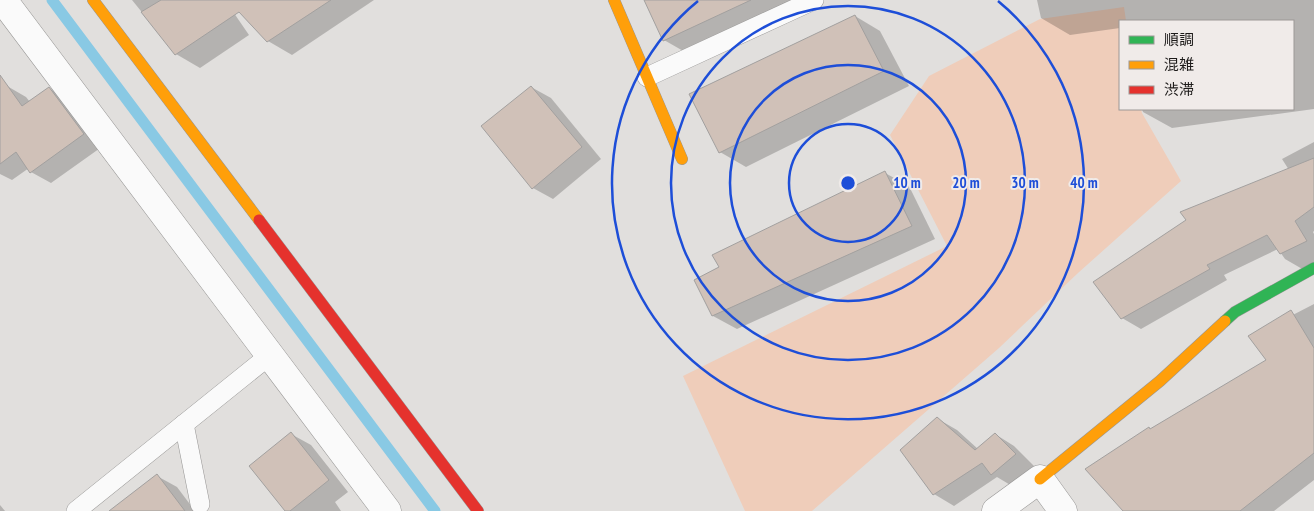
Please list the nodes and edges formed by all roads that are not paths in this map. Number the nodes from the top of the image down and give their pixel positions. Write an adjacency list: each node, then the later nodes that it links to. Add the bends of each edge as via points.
1 (3, 0): 8 (street)
2 (93, 0): 14 (street)
3 (614, 0): 5 (street)
4 (814, 0): 5 (lane)
5 (647, 77): 6 (street)
6 (682, 160)
7 (1314, 268): 10 (street, via 1235,312 1160,382)
8 (270, 355): 9 (lane); 13 (street)
9 (184, 424): 11 (lane); 12 (lane)
10 (1040, 479): 15 (street); 16 (street)
11 (200, 504)
12 (76, 511)
13 (387, 511)
14 (478, 511)
15 (996, 511)
16 (1063, 511)

